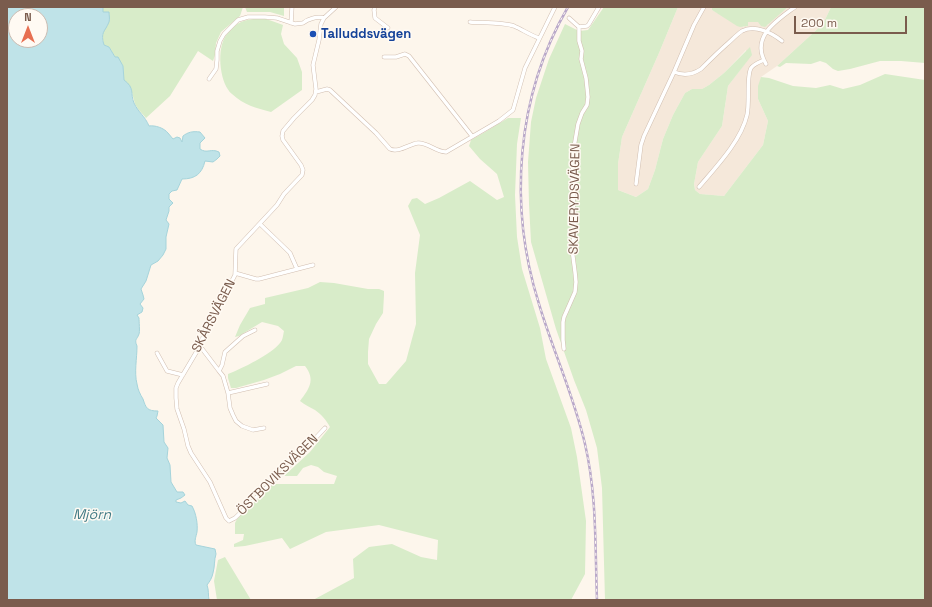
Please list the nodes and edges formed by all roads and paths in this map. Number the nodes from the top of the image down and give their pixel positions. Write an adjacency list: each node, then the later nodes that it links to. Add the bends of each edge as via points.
1 (292, 7): 11 (street)
2 (336, 7): 8 (street)
3 (375, 7): 13 (street, via 375,18)
4 (555, 7): 15 (street)
5 (599, 7): 12 (street, via 587,26)
6 (704, 7): 20 (street)
7 (795, 7): 14 (street)
8 (324, 18): 11 (street); 22 (street, via 313,65)
9 (569, 18): 12 (street)
10 (470, 22): 15 (street, via 514,26)
11 (291, 23): 21 (street, via 270,17 248,17 238,20 220,41 216,69)
12 (579, 26): 32 (street, SKAVERYDSVÄGEN, via 581,59 588,97 578,124 573,153 575,218 572,249 576,282 575,292 563,322)
13 (388, 28)
14 (766, 32): 16 (street); 18 (street, via 761,49); 20 (street, via 757,28 741,32 696,72 687,75)
15 (539, 38): 23 (street, via 525,68 513,110)
16 (782, 41)
17 (384, 57): 23 (street, via 405,54 408,56)
18 (764, 60): 19 (street); 25 (street, via 754,65 749,72 747,114 742,128 729,149)
19 (766, 64)
20 (674, 72): 24 (street, via 644,136)
21 (209, 79)
22 (316, 92): 23 (street, via 330,90 392,150 419,143 446,152); 26 (street, SKÅRSVÄGEN, via 312,100 286,127 282,136 303,168 302,175)
23 (472, 136)
24 (636, 184)
25 (699, 186)
26 (260, 224): 28 (street, via 288,250); 29 (street, SKÅRSVÄGEN, via 236,249)
27 (313, 265): 28 (street)
28 (297, 269): 29 (street, via 259,279)
29 (235, 273): 31 (street, SKÅRSVÄGEN, via 207,326)
30 (254, 330): 34 (street, via 225,352)
31 (200, 346): 34 (street); 35 (street, SKÅRSVÄGEN)
32 (564, 349)
33 (157, 353): 35 (street, via 167,371)
34 (219, 371): 37 (street)
35 (183, 375): 40 (street, SKÅRSVÄGEN, via 178,384 176,398 188,446 210,482 227,520)
36 (267, 384): 37 (street)
37 (228, 392): 38 (street, via 230,408 236,421 253,430)
38 (264, 428)
39 (325, 428): 40 (street, ÖSTBOVIKSVÄGEN)
40 (230, 521)

